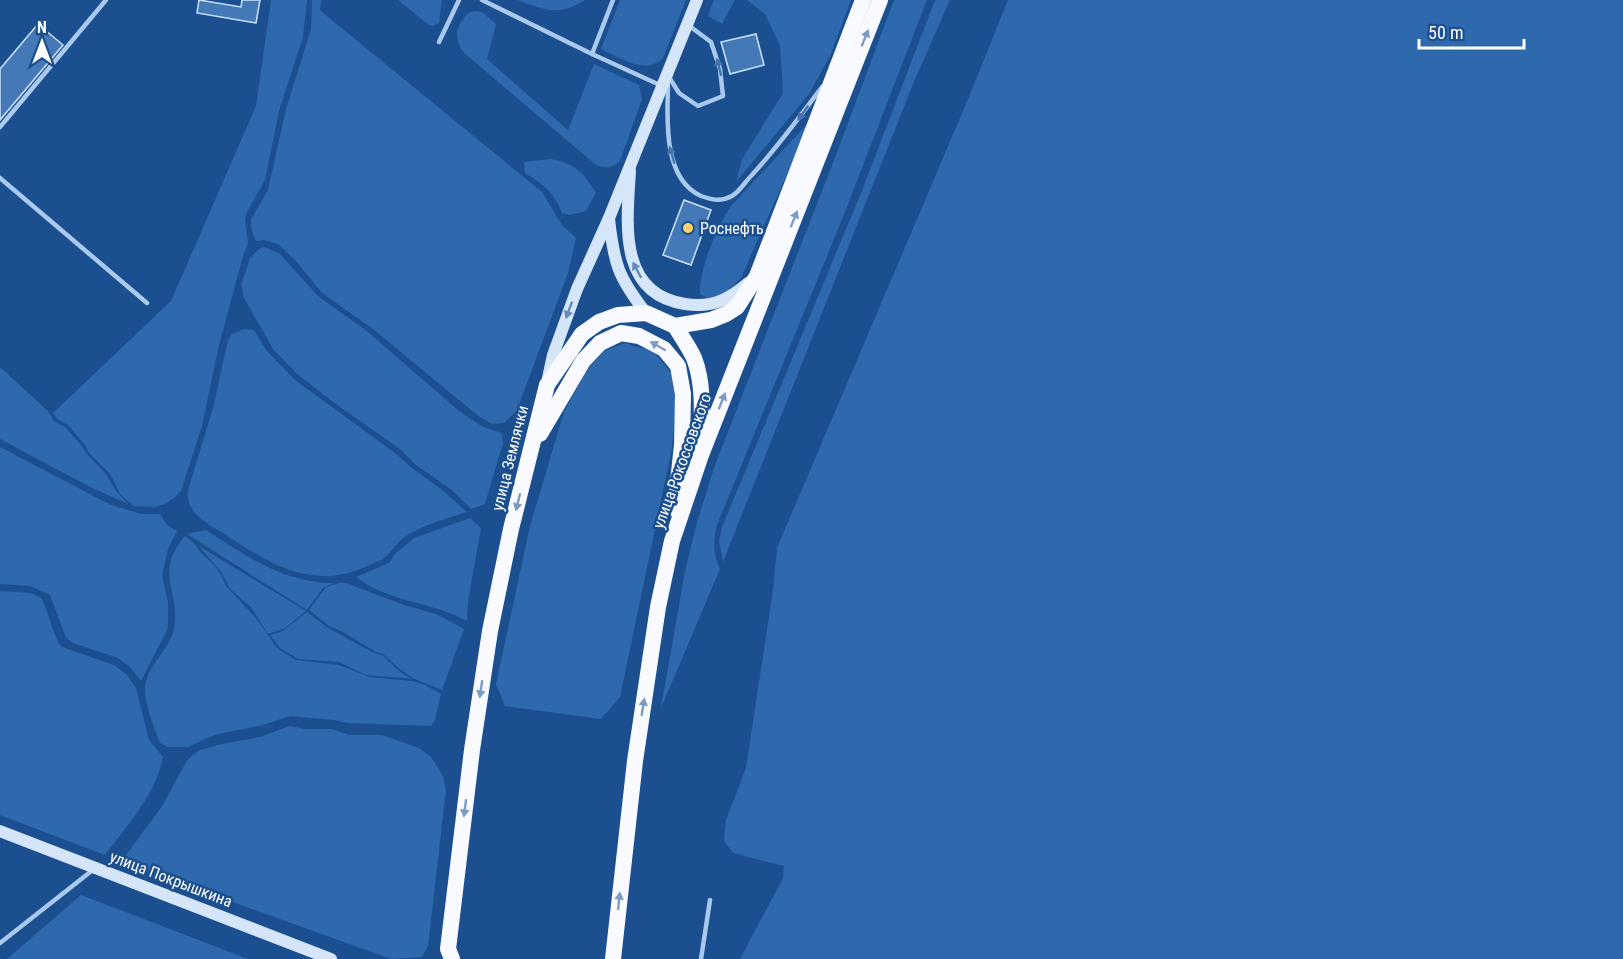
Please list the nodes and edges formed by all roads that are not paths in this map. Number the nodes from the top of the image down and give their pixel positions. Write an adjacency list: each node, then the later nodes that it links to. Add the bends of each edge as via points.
1 (106, 0): 13 (lane)
2 (459, 0): 9 (lane)
3 (482, 0): 10 (lane)
4 (613, 0): 10 (lane)
5 (697, 0): 8 (main road, улица Землячки)
6 (863, 0): 11 (highway)
7 (880, 0): 23 (highway, улица Рокоссовского, one-way to 7)
8 (688, 25): 12 (main road, улица Землячки); 12 (lane, one-way to 8, via 698,106 723,96 711,42)
9 (439, 42)
10 (592, 54): 12 (lane)
11 (838, 66): 12 (lane, one-way to 12, via 779,146 733,196 714,201 686,187 670,152); 17 (highway)
12 (666, 80): 14 (main road, улица Землячки)
13 (0, 127)
14 (631, 161): 16 (main road, улица Землячки); 17 (main road, one-way to 14, via 726,300 709,304 668,300 652,292 633,261 628,242)
15 (0, 177): 18 (lane)
16 (609, 218): 19 (main road, via 618,270); 21 (main road, улица Землячки, one-way to 21, via 577,289 553,355)
17 (757, 276): 20 (highway, via 737,307 726,314)
18 (147, 303)
19 (646, 313): 20 (highway); 21 (highway, via 618,315 582,334)
20 (675, 326): 23 (highway, via 694,358 699,379)
21 (547, 385): 22 (highway, улица Землячки)
22 (533, 445): 24 (highway, one-way to 22, via 683,394 678,366 664,349 639,336 621,333 600,343 583,361); 29 (highway, улица Землячки, one-way to 29, via 490,631)
23 (701, 455): 24 (highway, улица Рокоссовского)
24 (672, 541): 31 (highway, улица Рокоссовского, one-way to 24, via 634,762)
25 (0, 831): 26 (main road, улица Покрышкина)
26 (96, 868): 28 (lane); 30 (main road, улица Покрышкина)
27 (710, 900): 32 (lane)
28 (0, 944)
29 (447, 956)
30 (331, 959)
31 (613, 959)
32 (701, 959)

